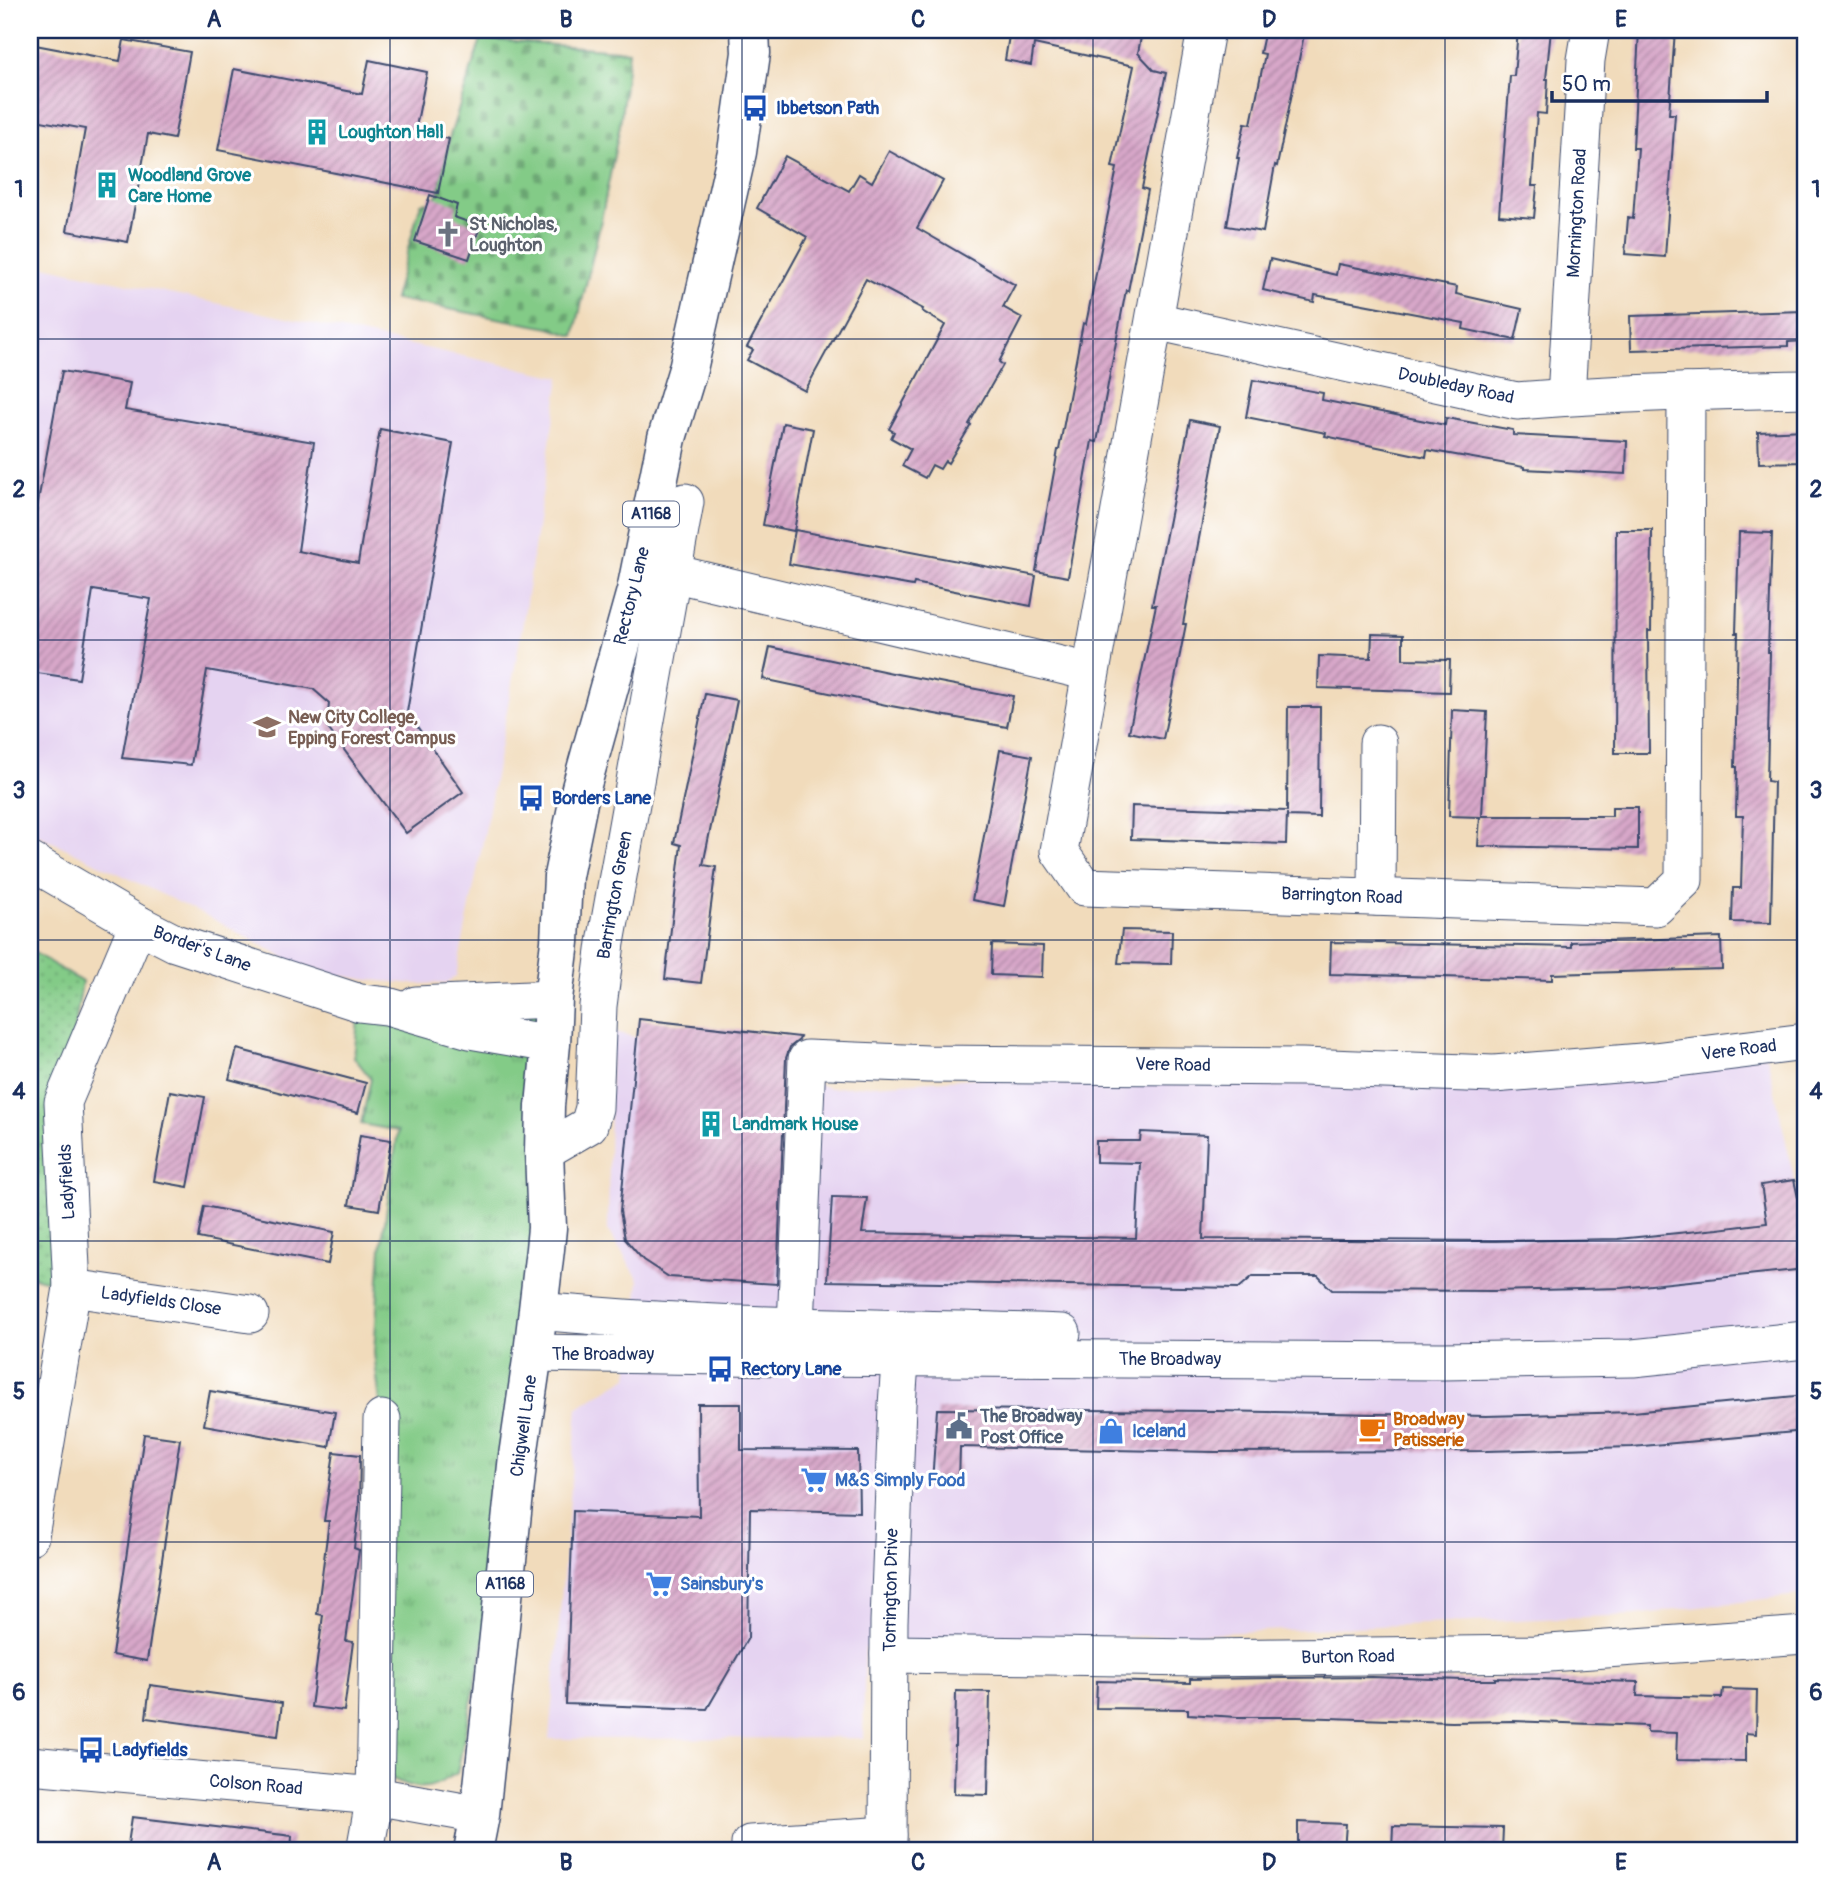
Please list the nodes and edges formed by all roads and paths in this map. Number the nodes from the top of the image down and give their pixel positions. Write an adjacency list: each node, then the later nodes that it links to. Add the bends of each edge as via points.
1 (750, 30): 15 (main road, Rectory Lane / A1168, via 751,53 731,179 688,369 667,438 636,591 581,788 564,876)
2 (1206, 30): 4 (street)
3 (1591, 30): 7 (street, Mornington Road)
4 (1155, 321): 7 (street, Doubleday Road, via 1517,401); 10 (street, Barrington Road)
5 (1805, 389): 6 (street, Doubleday Road)
6 (1686, 392): 7 (street, Doubleday Road); 13 (street, Barrington Road, via 1684,880 1656,907)
7 (1566, 397)
8 (685, 502): 9 (street, Barrington Green)
9 (671, 573): 10 (street); 19 (street, Barrington Green, via 606,943 594,1108 589,1125)
10 (1090, 672): 13 (street, Barrington Road, via 1059,851 1084,887)
11 (1378, 743): 13 (street)
12 (30, 861): 14 (street, Border's Lane)
13 (1377, 897)
14 (138, 925): 16 (street, Border's Lane, via 175,943 360,1003); 20 (street, Ladyfields, via 63,1102)
15 (553, 999): 16 (street, Border's Lane); 18 (main road, Chigwell Lane / A1168)
16 (387, 1006): 18 (street, Border's Lane, via 470,1030)
17 (1805, 1042): 24 (street, Vere Road, via 1494,1074 807,1059)
18 (551, 1044): 19 (main road, Chigwell Lane / A1168)
19 (544, 1151): 21 (main road, Chigwell Lane / A1168, via 547,1228)
20 (72, 1287): 22 (street, Ladyfields Close); 29 (street, Ladyfields)
21 (538, 1311): 24 (street, The Broadway); 27 (main road, Chigwell Lane / A1168)
22 (250, 1314)
23 (1805, 1321): 26 (street, The Broadway, via 1642,1335 1441,1340)
24 (796, 1327): 26 (street, The Broadway)
25 (1805, 1340): 26 (street, The Broadway, via 1633,1358 1443,1361)
26 (902, 1343): 27 (street, The Broadway, via 794,1357); 31 (street, Torrington Drive)
27 (533, 1353): 34 (main road, Chigwell Lane / A1168)
28 (383, 1419): 33 (street)
29 (30, 1536)
30 (1805, 1635): 31 (street, Burton Road, via 1535,1654 1230,1658)
31 (889, 1654): 36 (street, Torrington Drive)
32 (30, 1765): 33 (street, Colson Road)
33 (375, 1796): 34 (street, Colson Road); 37 (street)
34 (477, 1833)
35 (750, 1836): 36 (street)
36 (888, 1843)
37 (365, 1851)

